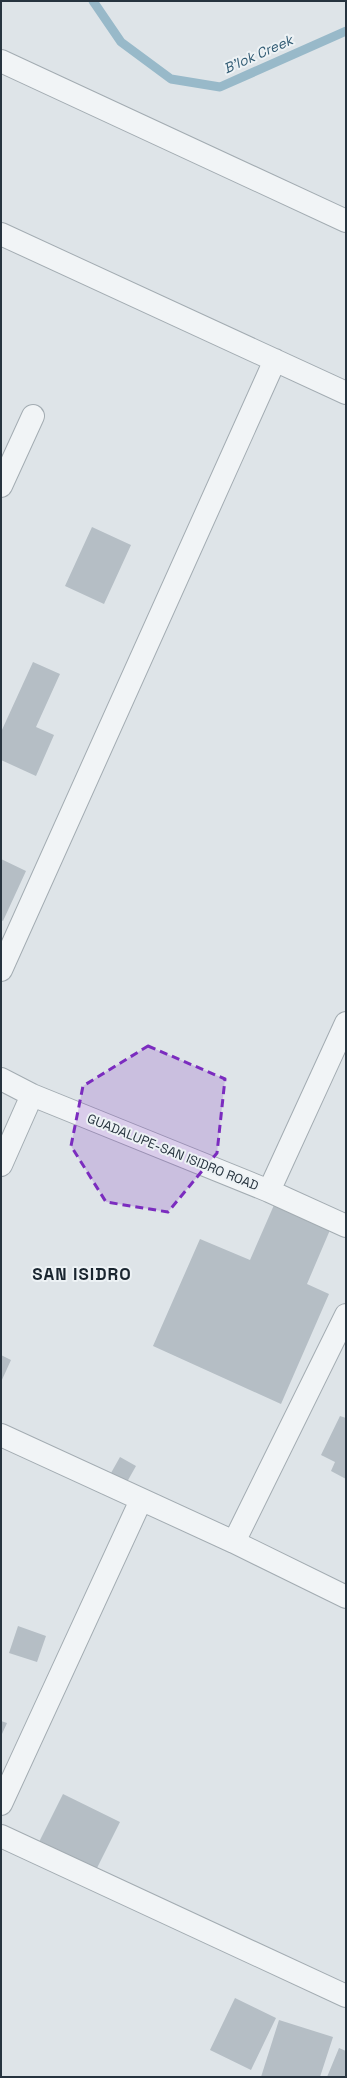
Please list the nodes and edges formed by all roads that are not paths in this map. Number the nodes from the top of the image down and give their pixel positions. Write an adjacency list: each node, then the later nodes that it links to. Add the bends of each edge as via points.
1 (1, 61): 2 (street)
2 (346, 222)
3 (1, 234): 4 (street)
4 (275, 360): 5 (street); 8 (street)
5 (346, 393)
6 (33, 416): 7 (street)
7 (1, 486)
8 (1, 970)
9 (346, 1024): 13 (street)
10 (1, 1079): 11 (street, GUADALUPE-SAN ISIDRO ROAD)
11 (32, 1095): 12 (street); 13 (street, GUADALUPE-SAN ISIDRO ROAD)
12 (1, 1165)
13 (269, 1191): 14 (street, GUADALUPE-SAN ISIDRO ROAD)
14 (346, 1226)
15 (346, 1315): 18 (street)
16 (1, 1435): 17 (street)
17 (141, 1500): 18 (street); 20 (street)
18 (234, 1542): 19 (street)
19 (346, 1597)
20 (1, 1804)
21 (1, 1836): 22 (street)
22 (346, 1996)

